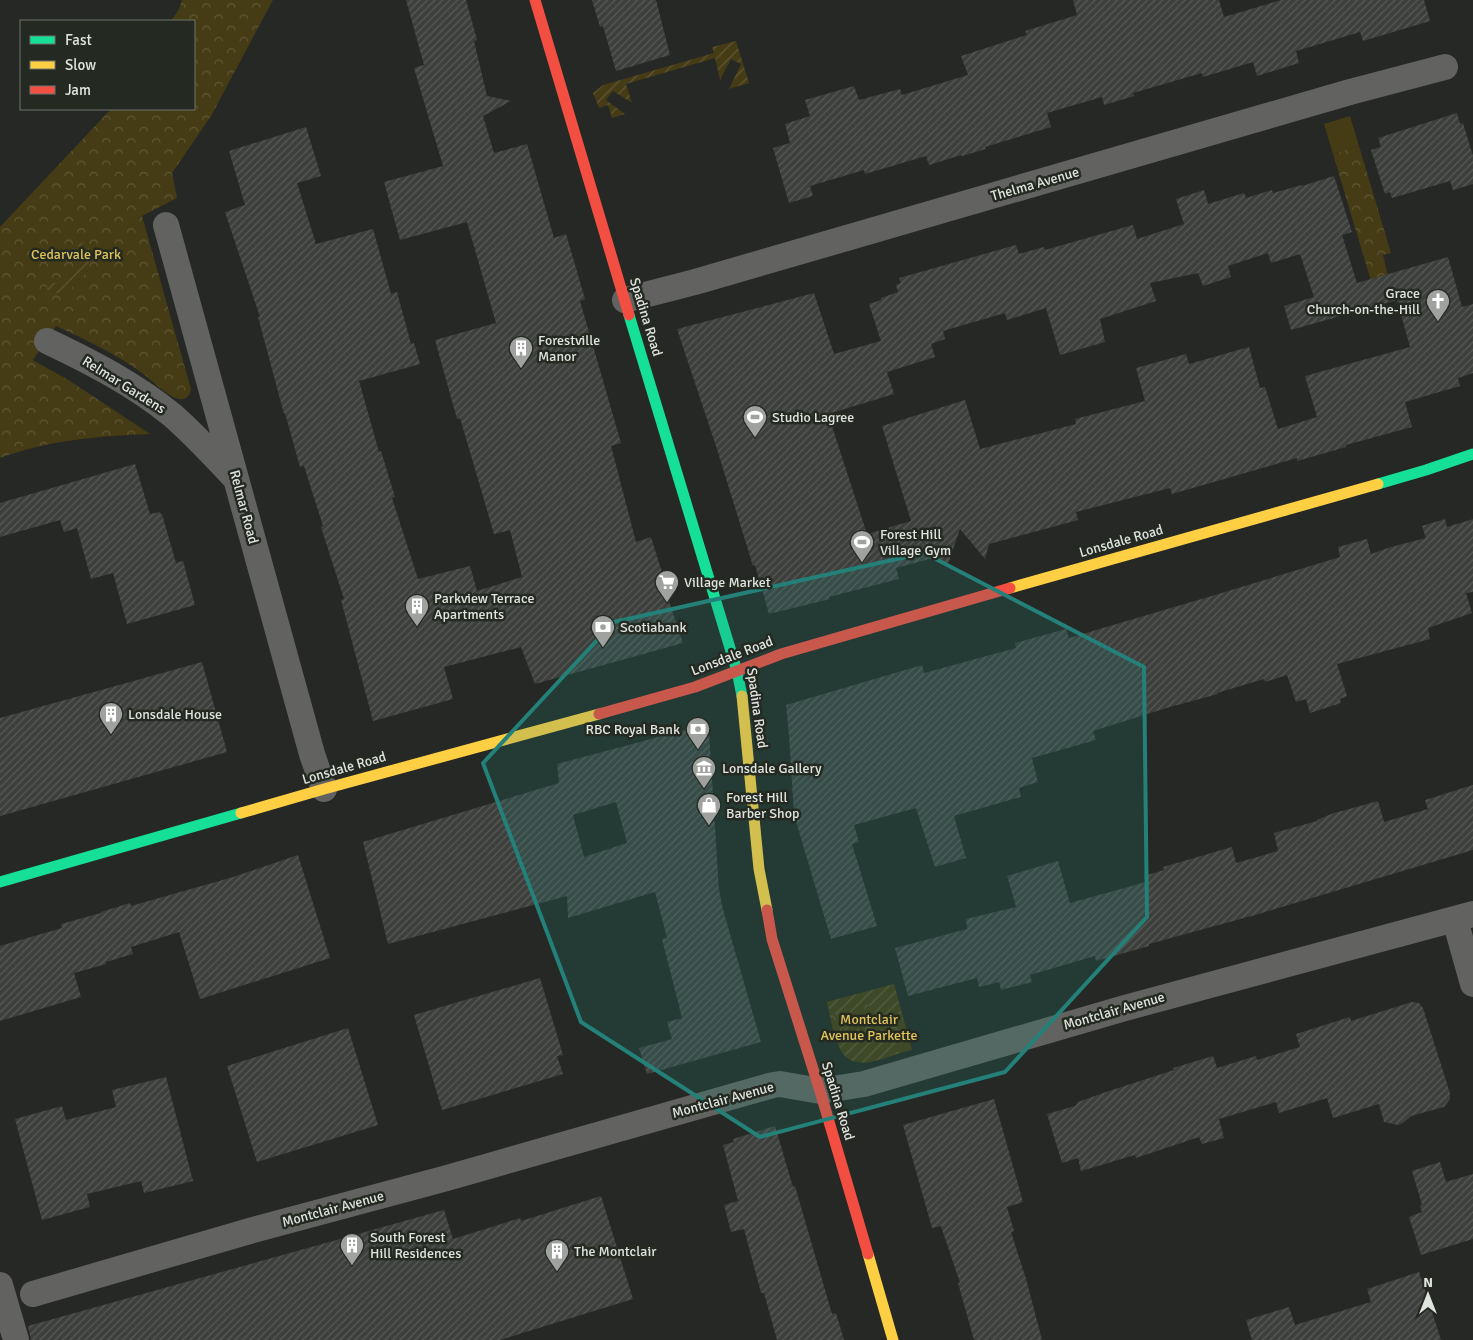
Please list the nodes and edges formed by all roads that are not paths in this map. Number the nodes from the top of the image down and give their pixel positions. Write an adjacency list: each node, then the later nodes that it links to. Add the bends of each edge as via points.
1 (535, 0): 4 (street, Spadina Road)
2 (1445, 67): 4 (street, Thelma Avenue)
3 (166, 225): 7 (street, Relmar Road)
4 (625, 300): 8 (street, Spadina Road)
5 (47, 341): 7 (street, Relmar Gardens, via 104,369 144,394 191,432)
6 (1473, 454): 8 (street, Lonsdale Road, via 874,626)
7 (236, 480): 9 (street, Relmar Road)
8 (737, 671): 9 (street, Lonsdale Road, via 695,687); 13 (street, Spadina Road, via 744,706 759,869 772,939)
9 (324, 789): 10 (street, Lonsdale Road)
10 (0, 882)
11 (1464, 917): 12 (street); 13 (street, Montclair Avenue, via 1125,1008 864,1084)
12 (1473, 984)
13 (820, 1091): 15 (street, Montclair Avenue, via 773,1085); 17 (street, Spadina Road)
14 (0, 1285): 16 (street)
15 (33, 1294)
16 (16, 1340)
17 (893, 1340)

